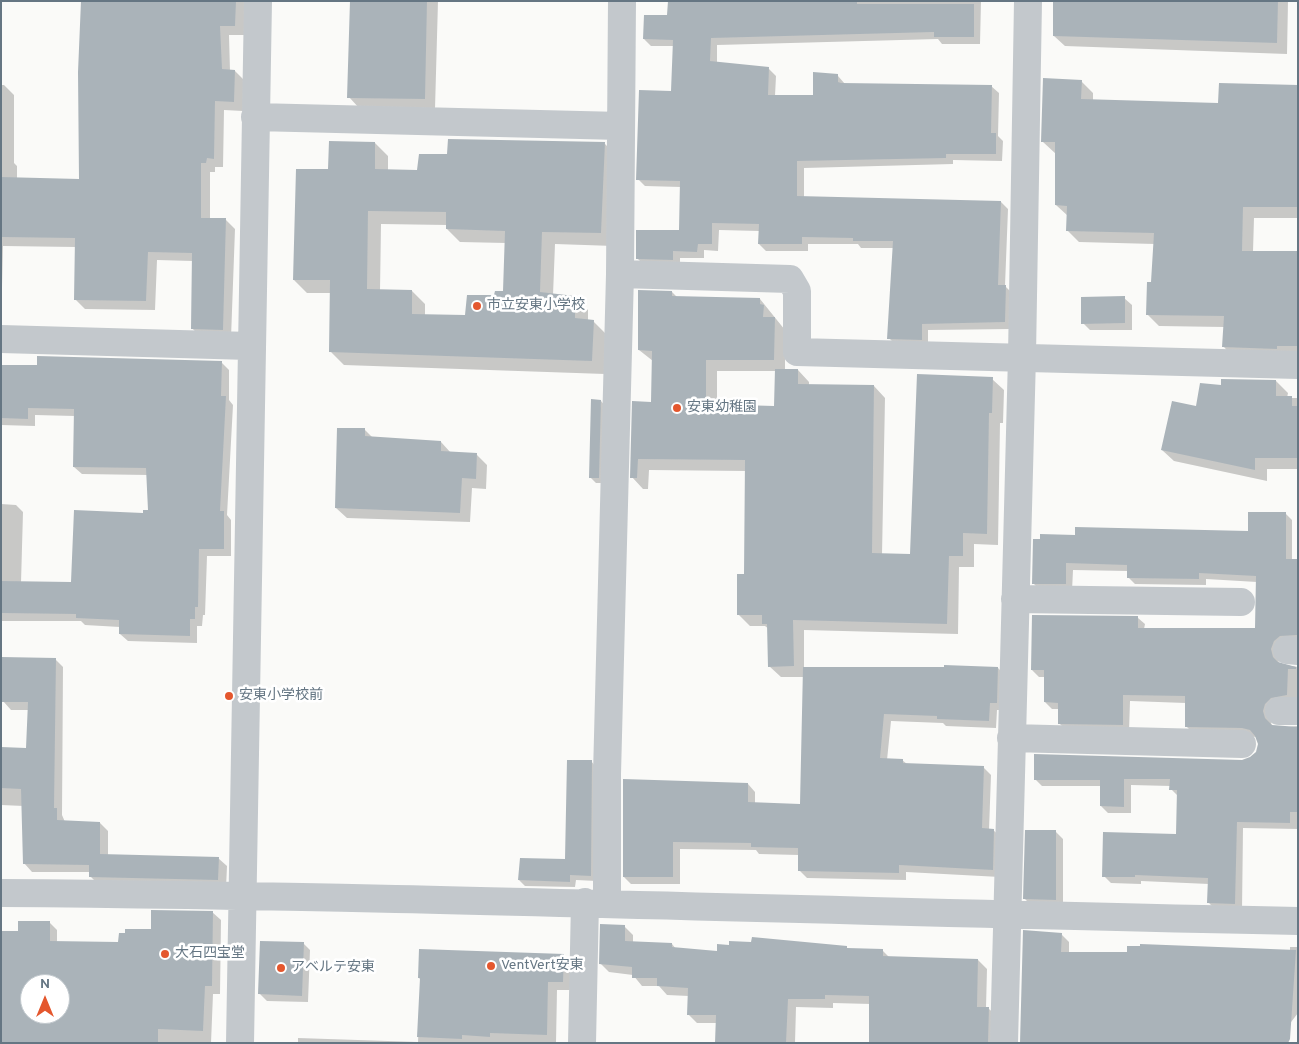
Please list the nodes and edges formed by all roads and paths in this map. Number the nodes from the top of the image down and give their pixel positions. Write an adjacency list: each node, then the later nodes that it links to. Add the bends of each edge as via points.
1 (258, 1): 4 (street)
2 (622, 1): 5 (street)
3 (1028, 1): 9 (street)
4 (255, 117): 5 (street); 8 (street)
5 (621, 126): 6 (street)
6 (620, 274): 9 (street, via 790,279 797,291 797,352); 17 (street, via 607,774)
7 (1, 339): 8 (street)
8 (250, 346): 16 (street)
9 (1022, 356): 10 (street); 11 (street)
10 (1298, 365)
11 (1015, 599): 12 (street); 13 (street)
12 (1241, 602)
13 (1011, 738): 14 (street); 18 (street)
14 (1242, 744)
15 (1, 893): 16 (street)
16 (242, 895): 17 (street); 20 (street)
17 (596, 902): 18 (street); 21 (street)
18 (1007, 916): 19 (street); 22 (street)
19 (1298, 922)
20 (240, 1043)
21 (582, 1043)
22 (1004, 1043)

